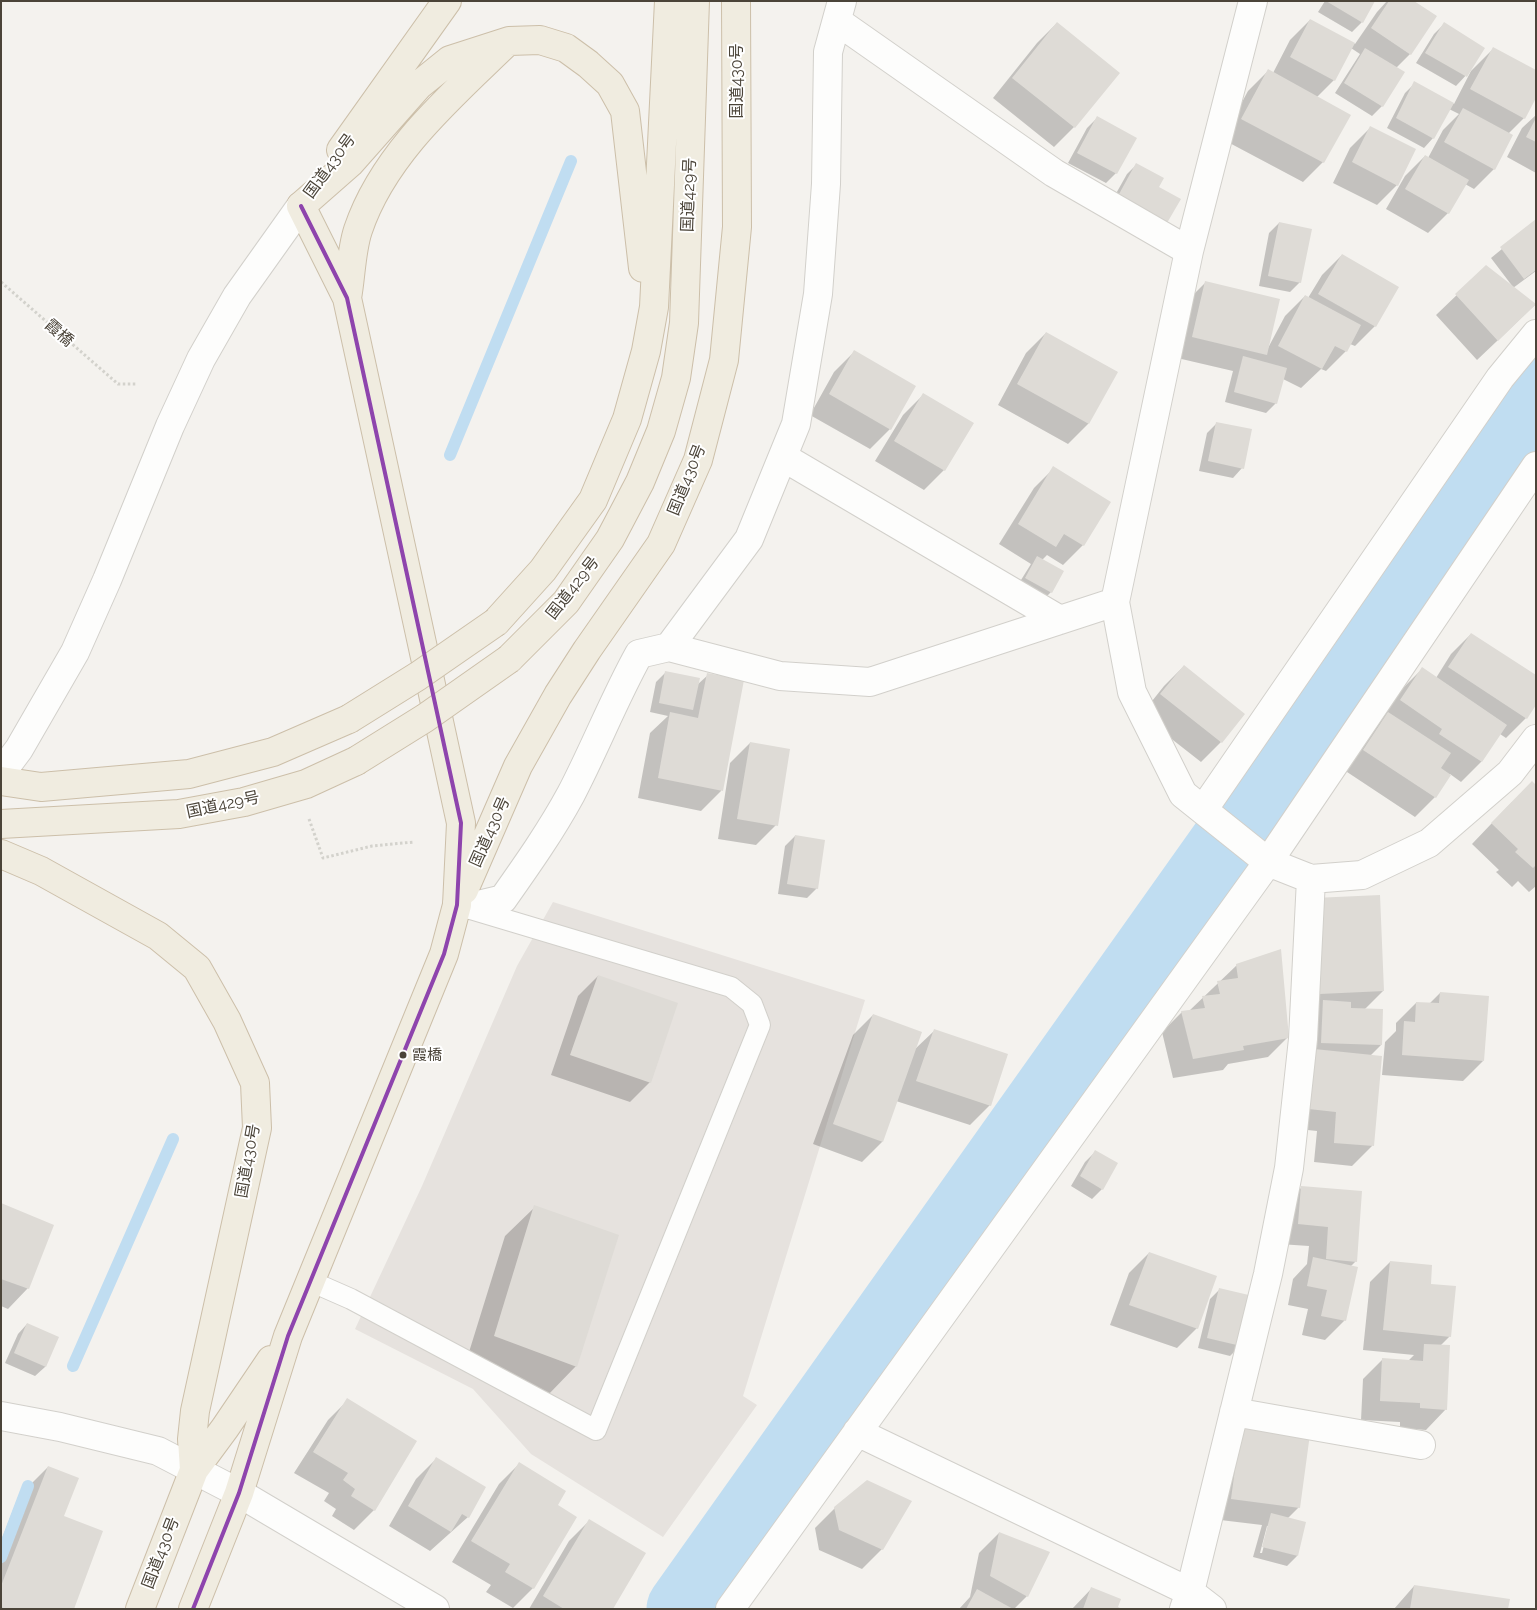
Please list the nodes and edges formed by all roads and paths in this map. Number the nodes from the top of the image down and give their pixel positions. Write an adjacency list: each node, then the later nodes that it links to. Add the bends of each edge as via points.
1 (447, 1): 8 (highway, 国道430号)
2 (668, 1): 12 (highway, 国道429号)
3 (695, 1): 25 (highway, 国道429号, bridge, via 684,324 676,378 640,482 610,539 566,602 508,659 425,718 356,761 306,784 244,802 179,814)
4 (736, 1): 30 (highway, 国道430号, via 737,227 724,360 698,460 661,544 558,695 518,766)
5 (1253, 1): 9 (street)
6 (840, 11): 9 (street, via 1054,173); 15 (street, via 828,52 826,184 818,294 796,424)
7 (509, 41): 8 (highway, 国道429号, via 450,60 419,85 350,163); 11 (highway, via 432,114 382,179 358,231); 12 (highway, 国道429号, via 540,40 566,48 610,84 624,111 641,261)
8 (300, 206): 11 (highway, 国道430号); 21 (street, via 237,296 202,359 170,426 75,652 19,749)
9 (1189, 250): 17 (street)
10 (1, 282): 14 (path, 霞橋, via 118,384)
11 (347, 298): 30 (highway, 国道430号, via 461,823)
12 (654, 307): 22 (highway, 国道429号, bridge, via 646,351 627,419 593,500 543,570 496,622 349,719 273,752 189,774 108,783 42,787)
13 (1536, 334): 24 (street, via 1500,378)
14 (136, 384)
15 (783, 457): 18 (street); 19 (street, via 749,539)
16 (1536, 466): 28 (street)
17 (1115, 602): 18 (street); 24 (street, via 1132,692 1184,794)
18 (1060, 620): 19 (street, via 870,682 780,676)
19 (669, 647): 30 (street, via 639,654 572,792 547,837 503,899)
20 (1536, 739): 29 (street, via 1510,773 1429,843 1362,875)
21 (1, 773)
22 (1, 781)
23 (308, 814): 26 (path, via 323,858 372,846)
24 (1208, 814): 28 (street)
25 (1, 824)
26 (414, 842)
27 (1, 854): 37 (highway, 国道430号, via 41,871 158,936 197,968 227,1021 255,1083 257,1128 195,1411 192,1439)
28 (1263, 858): 29 (street); 35 (street)
29 (1311, 879): 33 (street, via 1304,1039 1289,1168 1268,1274)
30 (458, 905): 31 (highway, 国道430号, via 444,954); 31 (lane, via 731,987 752,1004 760,1025 596,1430 351,1299)
31 (310, 1281): 32 (highway, 国道430号)
32 (288, 1336): 37 (highway, 国道430号); 38 (highway, 国道430号)
33 (1234, 1412): 36 (street); 39 (street)
34 (1, 1416): 37 (street, via 158,1451)
35 (857, 1432): 39 (street); 43 (street)
36 (1421, 1445)
37 (194, 1470): 38 (street); 40 (highway, 国道430号)
38 (239, 1493): 41 (highway, 国道430号); 42 (street)
39 (1187, 1601): 44 (street)
40 (140, 1609)
41 (193, 1609)
42 (435, 1609)
43 (730, 1609)
44 (1212, 1609)

